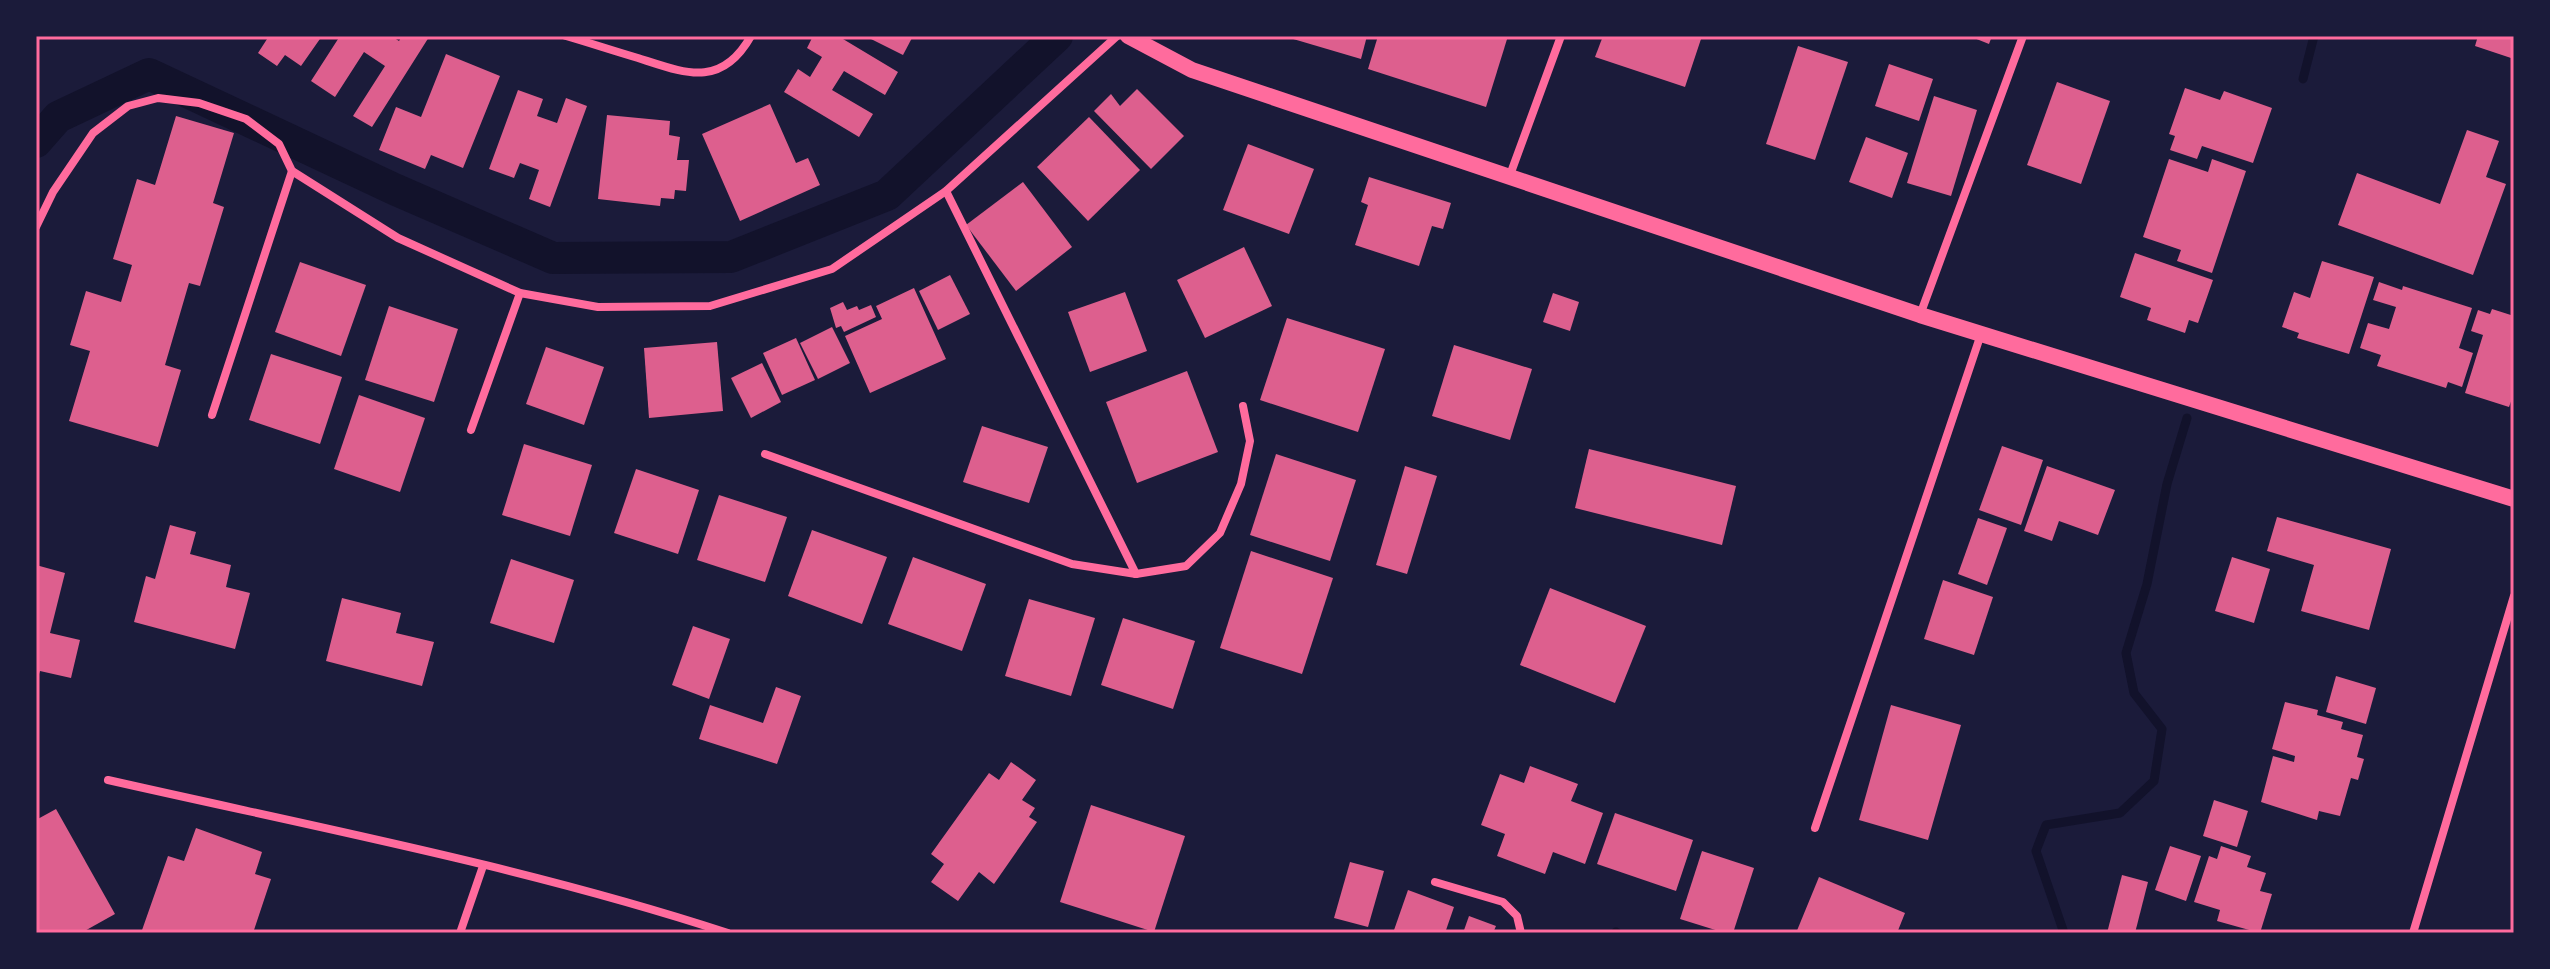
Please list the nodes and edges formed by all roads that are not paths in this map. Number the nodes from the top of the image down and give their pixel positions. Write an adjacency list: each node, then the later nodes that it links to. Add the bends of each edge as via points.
1 (566, 36): 2 (street, via 689,74 717,69 740,55)
2 (751, 36)
3 (1117, 36): 9 (street)
4 (1128, 36): 8 (main road, via 1192,70)
5 (1561, 36): 8 (street)
6 (2023, 36): 12 (street)
7 (292, 171): 10 (street, via 279,144 246,119 199,103 158,98 128,106 93,133); 11 (street, via 398,238); 15 (street)
8 (1510, 175): 12 (main road)
9 (946, 191): 11 (street, via 832,269 710,306 598,307); 19 (street)
10 (36, 227)
11 (520, 293): 16 (street)
12 (1920, 315): 13 (main road)
13 (1982, 333): 18 (main road); 22 (street)
14 (1243, 406): 19 (street, via 1250,441 1241,484 1220,533 1186,566)
15 (212, 415)
16 (471, 430)
17 (765, 454): 19 (street, via 1072,564)
18 (2514, 499)
19 (1136, 574)
20 (2514, 596): 28 (street)
21 (108, 780): 23 (street)
22 (1815, 828)
23 (483, 866): 25 (street); 26 (street)
24 (1435, 882): 27 (street, via 1503,902 1517,916)
25 (460, 933)
26 (728, 933)
27 (1521, 933)
28 (2413, 933)

